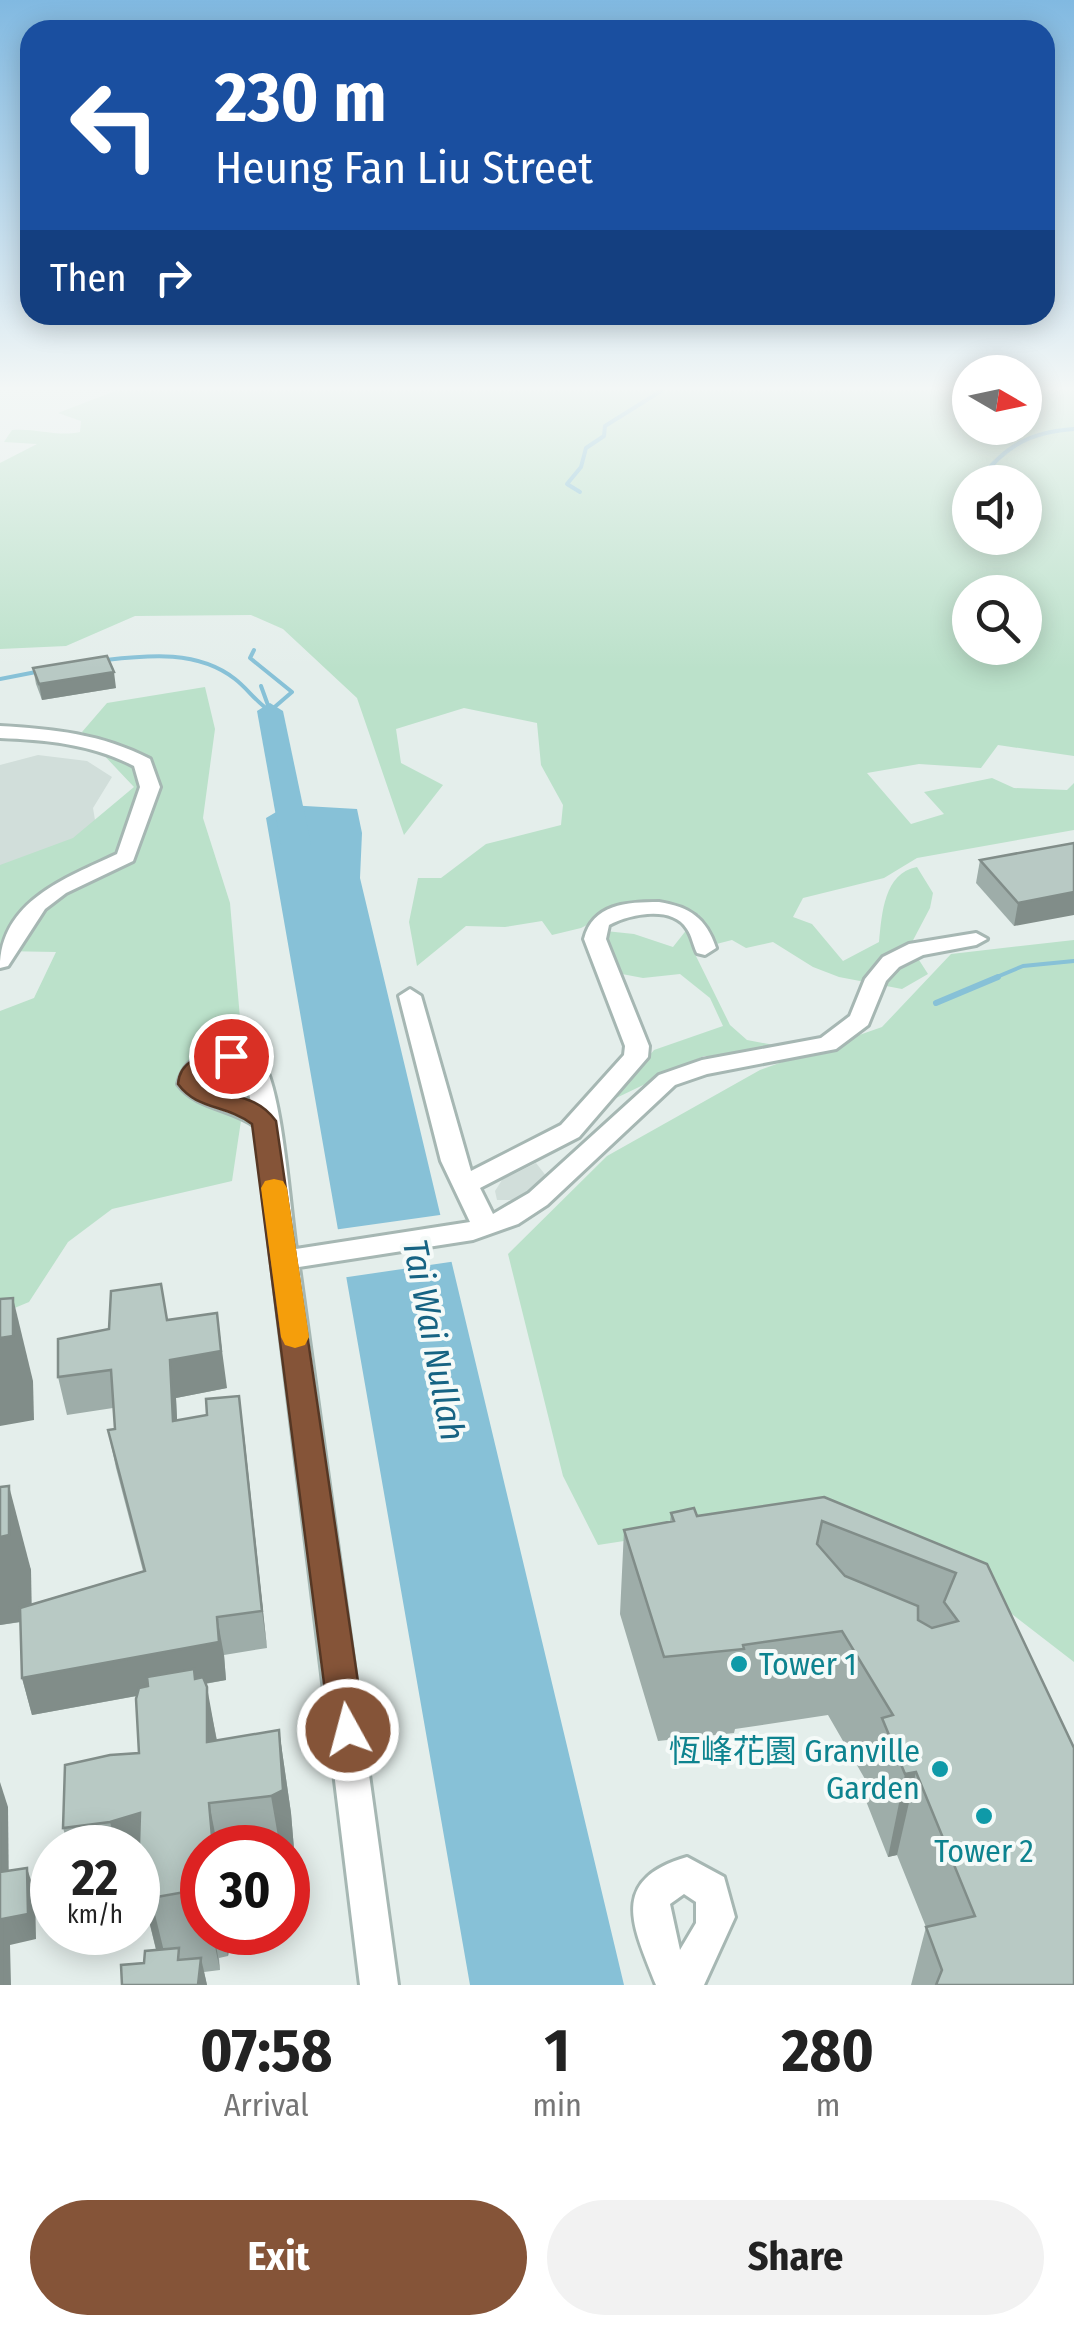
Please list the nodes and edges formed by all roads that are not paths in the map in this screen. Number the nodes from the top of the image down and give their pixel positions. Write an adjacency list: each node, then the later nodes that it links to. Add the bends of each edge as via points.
1 (0, 732): 4 (street, via 55,734 118,748 143,763 150,787 126,857 37,905)
2 (976, 940): 8 (street, via 917,948 890,962 860,1020 828,1044 667,1080 538,1199)
3 (706, 948): 7 (street, via 695,924 676,912 619,913 599,922 595,939 638,1046 636,1057 570,1131)
4 (0, 961)
5 (410, 996): 7 (street)
6 (264, 1121): 9 (street)
7 (465, 1186): 8 (street)
8 (486, 1228): 9 (street)
9 (284, 1260): 10 (street)
10 (379, 1985)
11 (675, 1985): 12 (street, via 650,1902 664,1882 687,1875 712,1890 719,1916)
12 (685, 1985)

